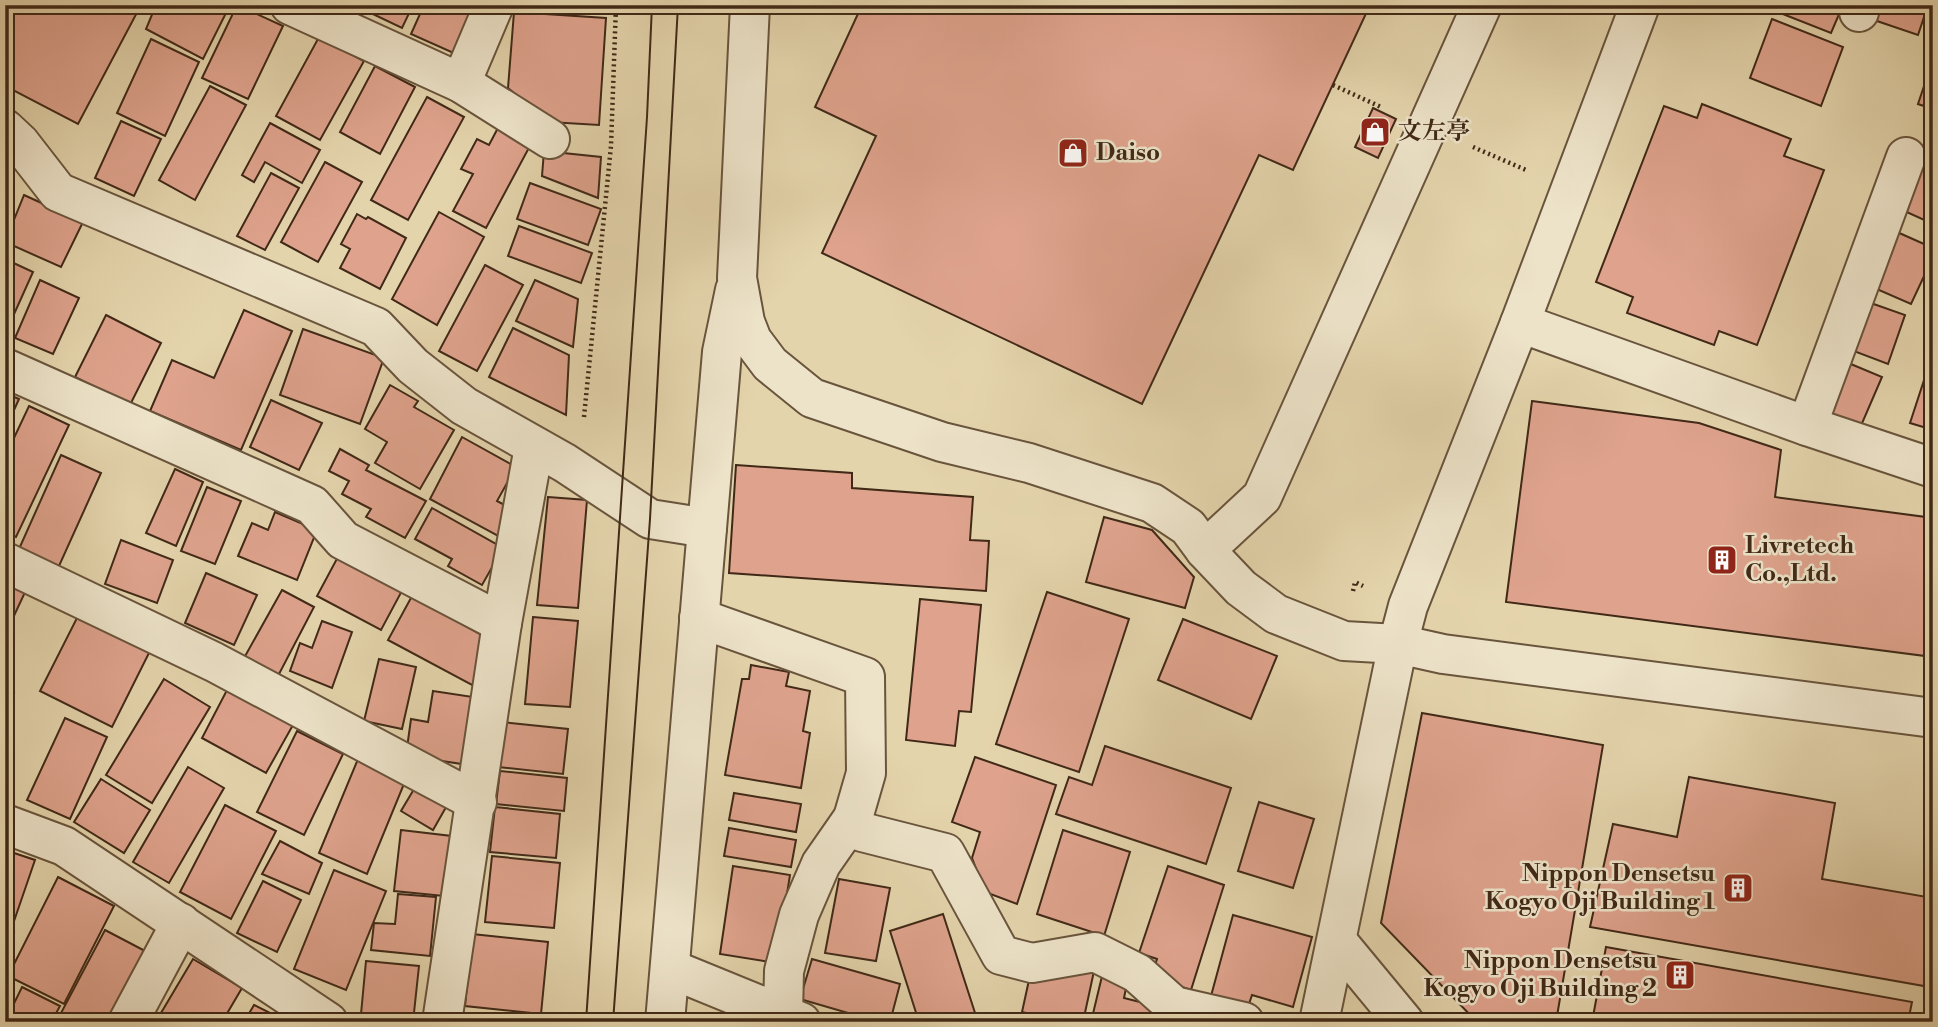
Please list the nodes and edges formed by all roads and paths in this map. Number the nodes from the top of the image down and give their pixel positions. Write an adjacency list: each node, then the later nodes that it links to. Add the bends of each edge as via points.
1 (290, 5): 7 (street)
2 (494, 5): 7 (street)
3 (616, 5): 15 (path, via 611,146 584,423)
4 (750, 5): 11 (street)
5 (1482, 5): 18 (street, via 1262,497)
6 (1640, 5): 12 (street)
7 (461, 83): 8 (street)
8 (550, 139)
9 (10, 148): 15 (street, via 58,192 376,327 413,366 464,406)
10 (1906, 157): 14 (street)
11 (737, 278): 17 (street, via 722,352); 18 (street, via 752,340 770,364 811,398 942,442 1029,463 1152,503 1188,527)
12 (1520, 323): 14 (street); 22 (street, via 1408,607)
13 (5, 368): 21 (street, via 312,505 344,540)
14 (1807, 426): 16 (street)
15 (549, 455): 17 (street, via 650,519); 21 (street)
16 (1933, 468)
17 (707, 528): 20 (street)
18 (1205, 550): 22 (street, via 1241,588 1276,614 1344,641)
19 (5, 562): 24 (street, via 214,662)
20 (699, 618): 25 (street, via 865,677 866,773); 29 (street)
21 (502, 623): 24 (street)
22 (1398, 644): 23 (street, via 1457,656); 28 (street)
23 (1933, 718)
24 (477, 803): 33 (street)
25 (853, 818): 30 (street, via 821,864 799,915 785,971); 35 (street, via 862,832 945,853 1000,955 1032,962 1095,952 1137,973 1174,1006)
26 (5, 824): 27 (street, via 64,846)
27 (181, 923): 31 (street); 32 (street)
28 (1337, 941): 36 (street); 37 (street)
29 (671, 969): 30 (street); 34 (street)
30 (792, 1018)
31 (128, 1022)
32 (328, 1022)
33 (442, 1022)
34 (665, 1022)
35 (1244, 1022)
36 (1319, 1022)
37 (1404, 1022)

